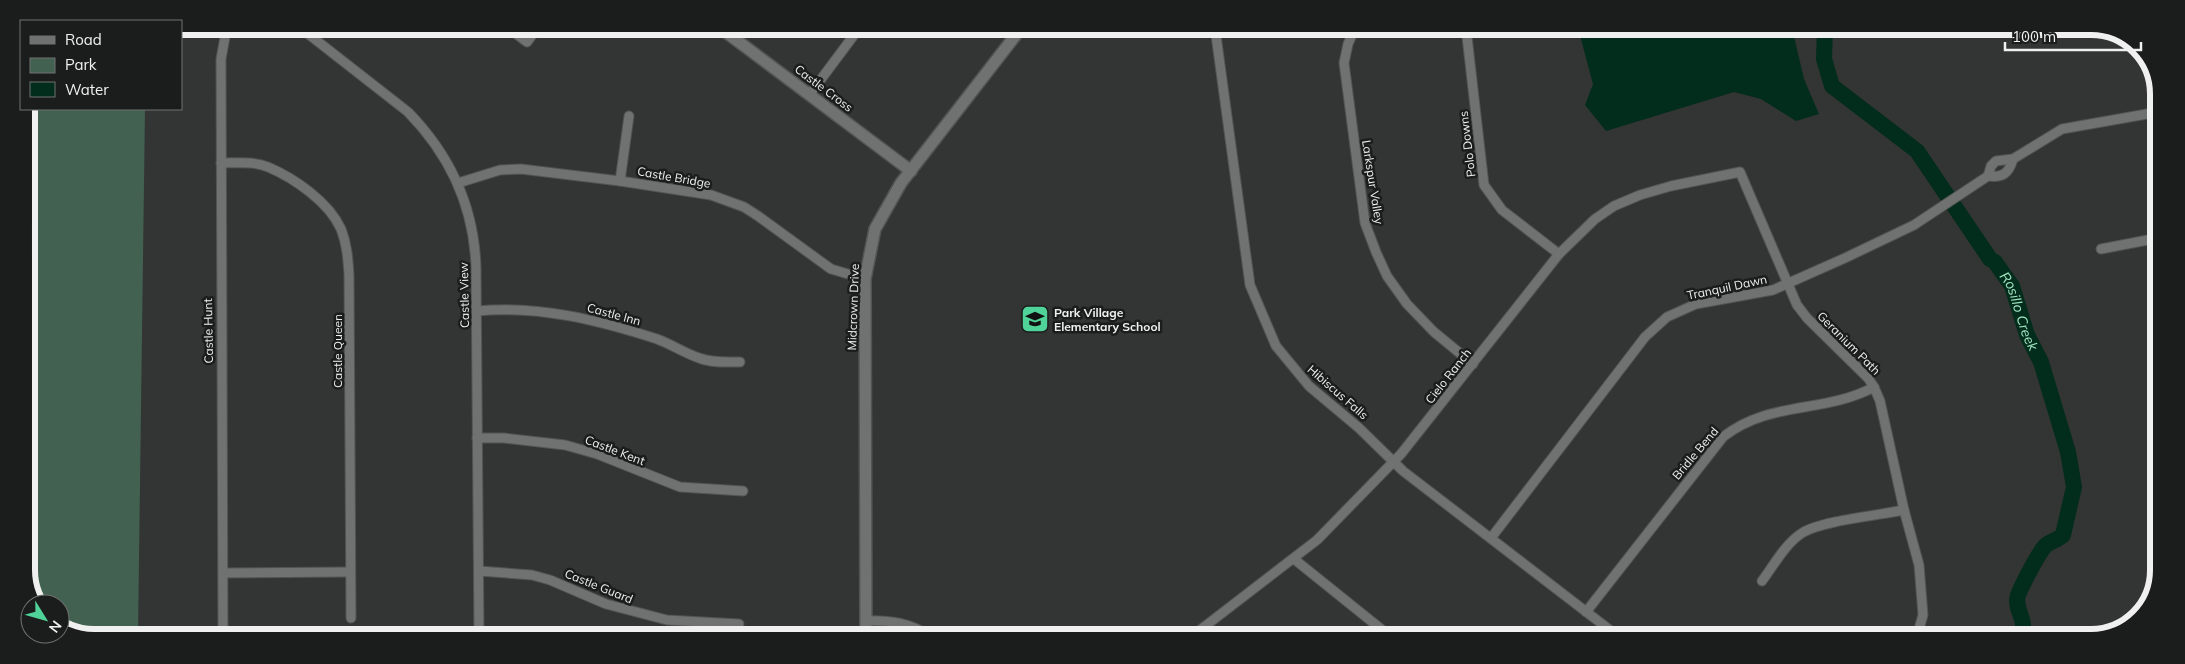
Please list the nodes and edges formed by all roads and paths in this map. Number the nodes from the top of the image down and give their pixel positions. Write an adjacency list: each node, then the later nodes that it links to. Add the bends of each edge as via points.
1 (225, 35): 15 (street, Castle Hunt, via 221,59)
2 (310, 35): 20 (street, Castle View, via 408,112 436,143)
3 (518, 35): 4 (street, via 527,42)
4 (532, 35)
5 (730, 35): 11 (street, Castle Cross)
6 (854, 35): 11 (street)
7 (1016, 35): 16 (street, Midcrown Drive)
8 (1217, 35): 31 (street, Hibiscus Falls, via 1246,267 1258,307 1276,346 1292,368 1368,436)
9 (1352, 35): 28 (street, Larkspur Valley, via 1344,63 1368,230 1387,276 1408,304 1434,332)
10 (1467, 35): 23 (street, Polo Downs, via 1484,184 1502,210)
11 (810, 94): 16 (street, Castle Cross)
12 (2150, 113): 14 (street, Tranquil Dawn, via 2062,129)
13 (629, 116): 19 (street)
14 (2012, 159): 18 (street, Tranquil Dawn, via 1996,161); 18 (street, Tranquil Dawn, via 2005,174)
15 (222, 163): 37 (street, Castle Queen, via 250,162 267,167 296,183 330,213 340,227 346,245 349,275); 38 (street, Castle Hunt, via 220,306)
16 (911, 171): 24 (street, Midcrown Drive, via 875,229)
17 (1740, 172): 23 (street, Cielo Ranch, via 1640,194 1594,219); 25 (street, Geranium Path)
18 (1988, 176): 25 (street, Tranquil Dawn, via 1914,225)
19 (620, 180): 20 (street, Castle Bridge, via 521,169 500,170); 24 (street, Castle Bridge, via 724,199 758,216 831,269)
20 (458, 182): 26 (street, Castle View, via 472,229)
21 (2150, 239): 22 (street)
22 (2101, 249)
23 (1559, 254): 28 (street, Cielo Ranch)
24 (865, 279): 42 (street, Midcrown Drive)
25 (1788, 284): 29 (street, Geranium Path, via 1807,318); 34 (street, Tranquil Dawn, via 1773,290 1696,304 1666,317 1645,337)
26 (476, 311): 27 (street, Castle Inn, via 539,311 592,320 660,340 700,359); 30 (street, Castle View)
27 (740, 362)
28 (1473, 364): 31 (street, Cielo Ranch)
29 (1874, 387): 33 (street, Geranium Path, via 1880,401); 40 (street, Bridle Bend, via 1849,399 1762,415 1740,424 1723,437)
30 (477, 438): 32 (street, Castle Kent, via 565,445 597,454 680,487); 36 (street, Castle View)
31 (1393, 463): 34 (street, Hibiscus Falls); 35 (street, Cielo Ranch)
32 (744, 491)
33 (1904, 510): 39 (street, via 1803,532 1790,543); 52 (street, Geranium Path, via 1919,565 1923,615)
34 (1491, 538): 40 (street, Hibiscus Falls)
35 (1294, 560): 44 (street, Cielo Ranch); 50 (street)
36 (479, 571): 43 (street, Castle Guard, via 532,574 614,607 667,620); 46 (street, Castle View)
37 (350, 572): 38 (street); 41 (street, Castle Queen)
38 (224, 573): 45 (street, Castle Hunt)
39 (1762, 581)
40 (1586, 612): 51 (street, Hibiscus Falls)
41 (351, 618)
42 (866, 621): 47 (street, Midcrown Drive); 48 (street, via 899,622)
43 (739, 624)
44 (1204, 627): 49 (street, Cielo Ranch)
45 (223, 629)
46 (479, 629)
47 (866, 629)
48 (914, 629)
49 (1201, 629)
50 (1381, 629)
51 (1608, 629)
52 (1918, 629)

